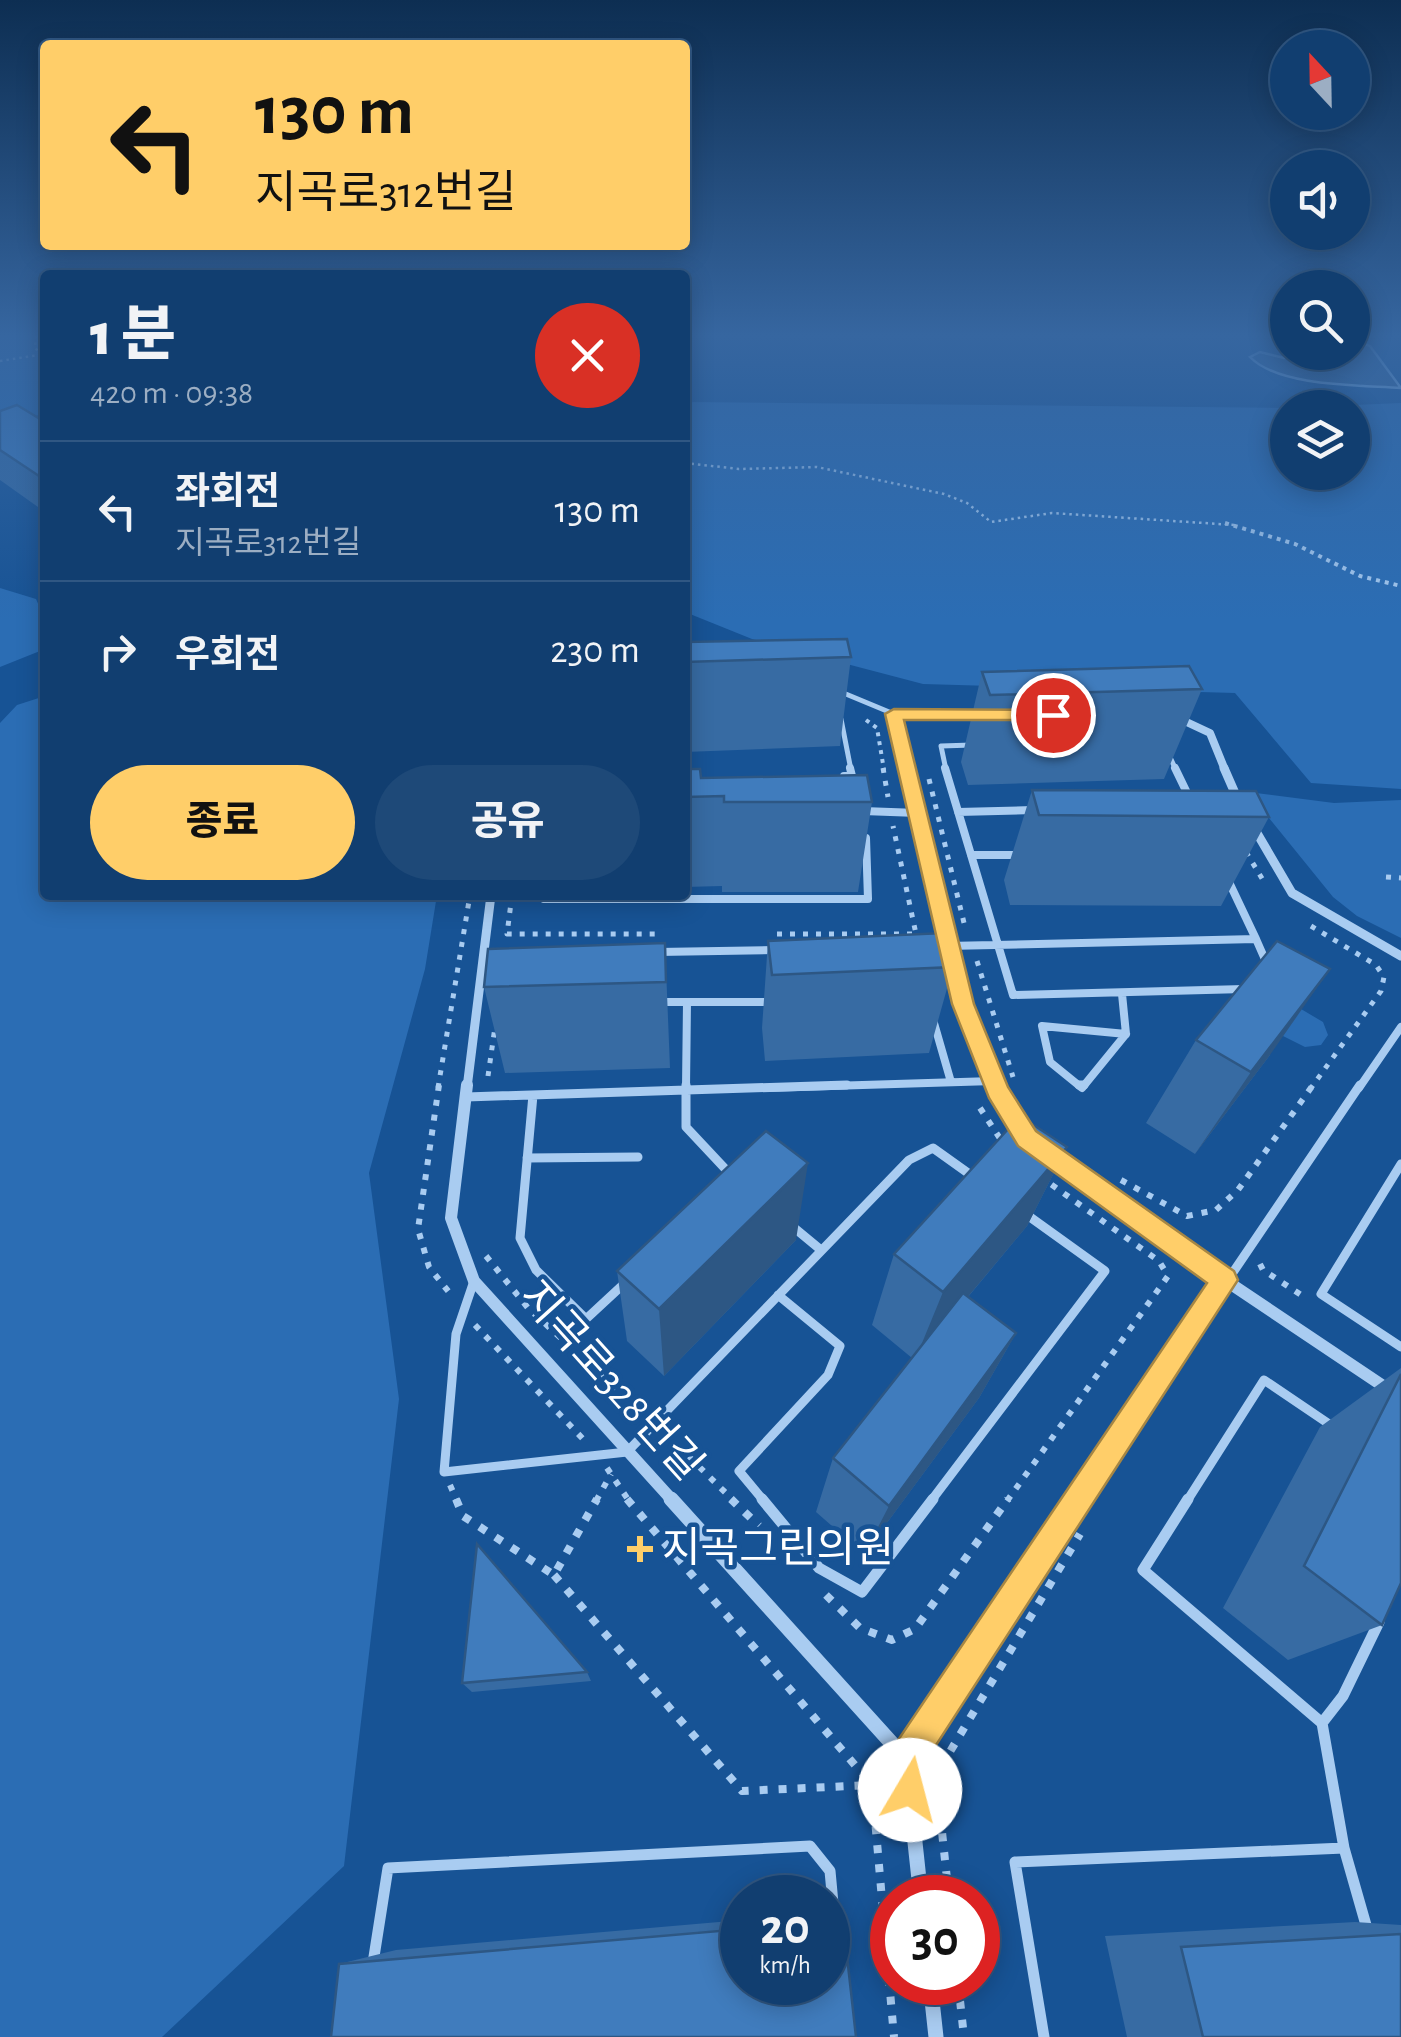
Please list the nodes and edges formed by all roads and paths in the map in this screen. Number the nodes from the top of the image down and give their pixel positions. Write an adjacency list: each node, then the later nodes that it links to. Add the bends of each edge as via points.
1 (690, 464): 2 (path, via 817,467 944,494 991,522 1052,513 1222,522)
2 (1401, 586)
3 (826, 688): 5 (lane)
4 (829, 710): 12 (lane, via 840,718)
5 (894, 714): 6 (lane); 20 (street)
6 (993, 714)
7 (1173, 715): 16 (street, via 1210,733)
8 (860, 716): 13 (path, via 878,728)
9 (1162, 741): 14 (lane, via 1193,806)
10 (978, 745): 19 (lane, via 941,746)
11 (834, 776): 12 (lane)
12 (852, 776): 18 (lane)
13 (888, 800)
14 (1174, 807)
15 (1224, 808): 16 (lane)
16 (1243, 808)
17 (1036, 810): 19 (lane)
18 (861, 811): 20 (lane); 24 (lane)
19 (958, 812): 26 (lane)
20 (918, 813): 38 (street)
21 (892, 823): 35 (path)
22 (1253, 825): 42 (street, via 1292,893)
23 (848, 838): 24 (lane)
24 (866, 838): 30 (lane, via 868,899)
25 (1028, 854): 26 (lane)
26 (971, 855): 37 (lane)
27 (1224, 871): 36 (lane)
28 (1386, 877): 29 (path)
29 (1401, 878)
30 (690, 899)
31 (469, 900): 80 (path, via 418,1229 428,1267)
32 (490, 900): 61 (street, 지곡로328번길, via 489,955)
33 (511, 900): 34 (path)
34 (507, 934)
35 (916, 934)
36 (1256, 939): 37 (lane); 44 (lane)
37 (1000, 943): 38 (lane); 47 (lane, via 1013,994)
38 (952, 946): 39 (lane); 56 (street, via 963,1004)
39 (936, 947)
40 (782, 950): 41 (lane)
41 (644, 952)
42 (1401, 956)
43 (977, 960): 59 (path)
44 (1270, 971)
45 (1258, 988): 47 (lane)
46 (1381, 991): 70 (path, via 1238,1190 1216,1210 1186,1216)
47 (1122, 994): 54 (lane)
48 (651, 1002): 49 (lane)
49 (687, 1002): 50 (lane); 58 (lane)
50 (778, 1002)
51 (498, 1010): 55 (path)
52 (932, 1014): 57 (lane)
53 (1401, 1027): 77 (lane)
54 (1126, 1034): 54 (lane, via 1082,1088 1050,1062 1042,1026)
55 (487, 1078)
56 (993, 1081): 57 (lane); 63 (street)
57 (950, 1082): 58 (lane)
58 (689, 1090): 60 (lane); 72 (lane, via 686,1126 735,1178)
59 (1018, 1090)
60 (533, 1094): 61 (lane); 67 (lane)
61 (466, 1096): 78 (street, 지곡로328번길, via 451,1218)
62 (980, 1108): 65 (path)
63 (1027, 1138)
64 (1043, 1150): 77 (street)
65 (1013, 1154)
66 (638, 1157): 67 (lane)
67 (528, 1158): 76 (lane, via 520,1238 536,1270 586,1319)
68 (1401, 1164): 81 (lane, via 1321,1294)
69 (1040, 1176): 91 (path, via 1159,1261 1168,1276)
70 (1115, 1177)
71 (980, 1182): 75 (lane, via 933,1148 908,1160)
72 (721, 1191)
73 (1011, 1204): 79 (lane, via 1105,1271 862,1592 819,1568 739,1471 828,1375 840,1346)
74 (778, 1214): 75 (lane)
75 (821, 1250): 79 (lane)
76 (640, 1268)
77 (1224, 1280): 82 (street); 93 (lane)
78 (474, 1281): 80 (lane); 84 (street, 지곡로328번길)
79 (778, 1294): 84 (lane)
80 (464, 1312): 85 (path); 86 (lane, via 456,1334)
81 (1401, 1347)
82 (1401, 1398)
83 (1340, 1431): 92 (lane, via 1264,1380 1143,1570)
84 (627, 1452): 85 (lane); 93 (street, 지곡로328번길)
85 (598, 1455): 86 (lane); 87 (path)
86 (444, 1472): 89 (path, via 464,1516)
87 (611, 1474): 89 (path); 94 (path)
88 (1086, 1525): 98 (path, via 936,1776)
89 (554, 1574): 94 (path, via 742,1792)
90 (1384, 1611): 92 (lane, via 1343,1696)
91 (915, 1629)
92 (1322, 1723): 95 (lane)
93 (906, 1758): 97 (street)
94 (872, 1785): 103 (path)
95 (1344, 1848): 99 (lane); 106 (lane, via 1014,1862)
96 (830, 1875): 100 (lane, via 810,1846 388,1868)
97 (919, 1875)
98 (947, 1875)
99 (1371, 1942)
100 (370, 1982)
101 (933, 2005): 104 (street)
102 (961, 2005): 105 (path)
103 (894, 2037)
104 (936, 2037)
105 (964, 2037)
106 (1044, 2037)

